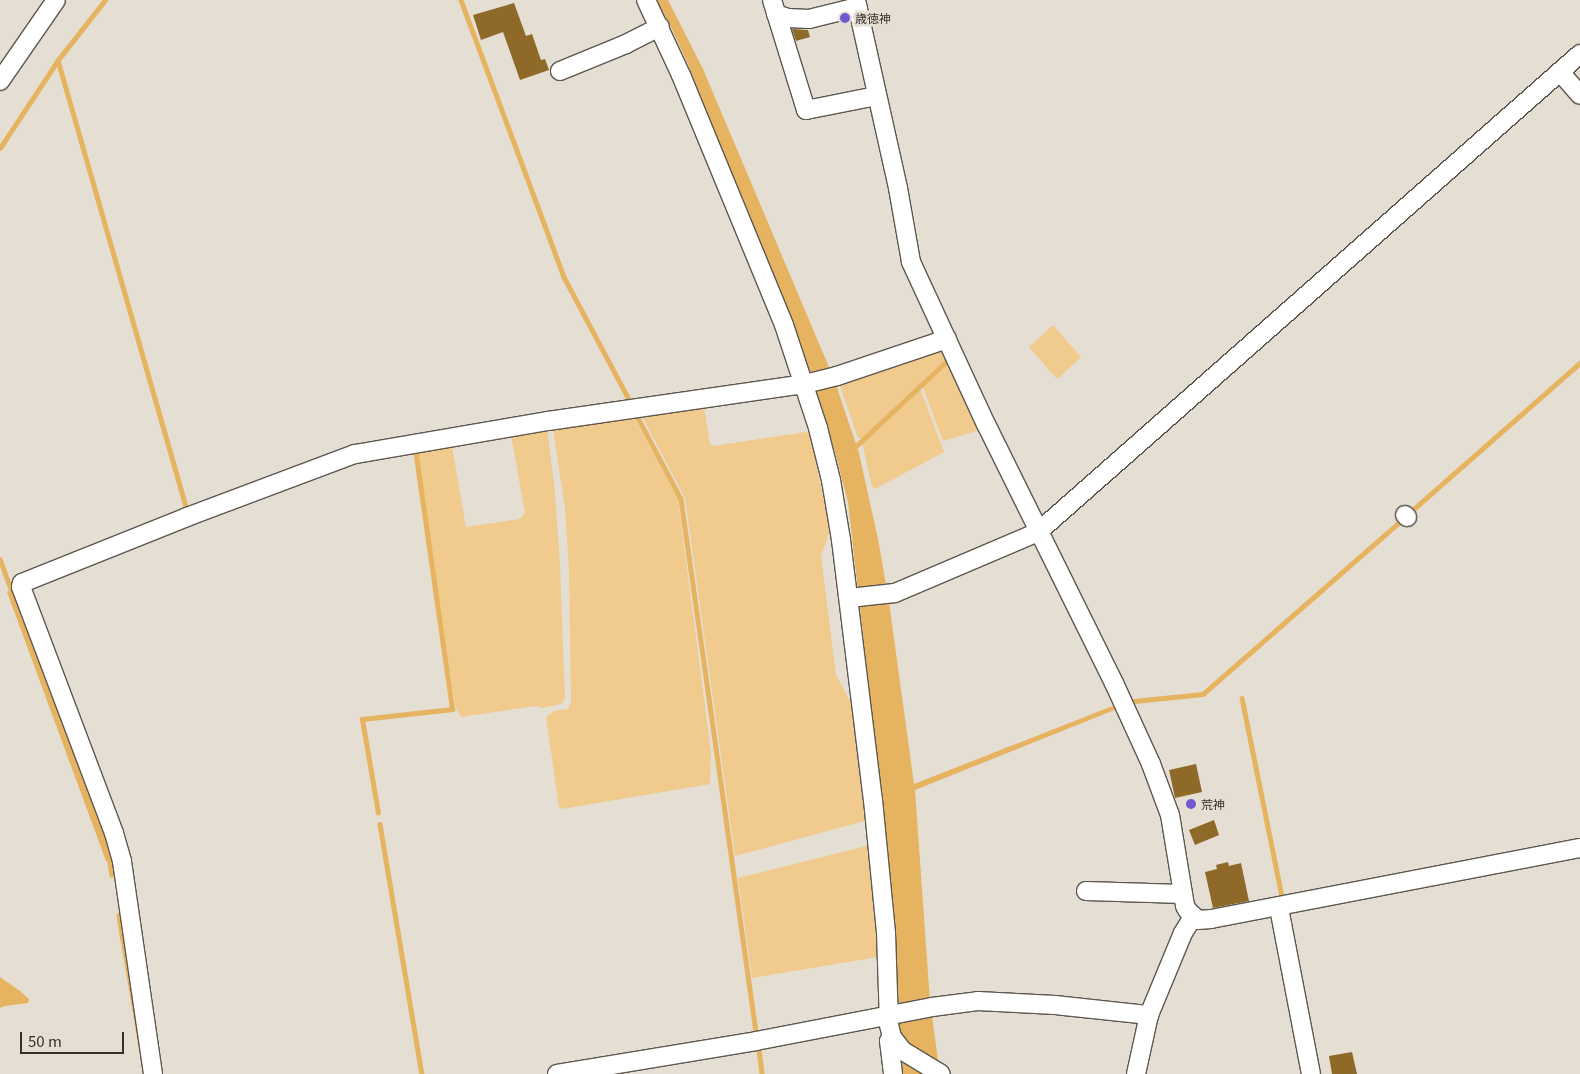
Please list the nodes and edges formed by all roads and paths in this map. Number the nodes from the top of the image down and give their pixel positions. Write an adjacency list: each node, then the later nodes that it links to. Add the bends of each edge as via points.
1 (56, 0): 9 (street)
2 (646, 0): 5 (street)
3 (857, 3): 4 (street, via 809,19 788,18); 11 (street)
4 (774, 7): 11 (street, via 806,110)
5 (660, 27): 7 (street); 13 (street)
6 (1580, 54): 8 (street)
7 (560, 71)
8 (1560, 72): 10 (street); 14 (street)
9 (0, 81)
10 (1580, 95)
11 (876, 96): 12 (street, via 898,188 910,262)
12 (947, 339): 13 (street); 14 (street)
13 (808, 383): 15 (street, via 831,480); 24 (street, via 371,450 314,468 22,583 122,861)
14 (1038, 532): 15 (street, via 895,592); 18 (street, via 1151,764 1170,815)
15 (852, 598): 21 (street, via 886,924)
16 (1580, 848): 19 (street)
17 (1086, 891): 18 (street)
18 (1183, 894): 20 (street, via 1185,906)
19 (1279, 908): 20 (street, via 1211,920); 29 (street)
20 (1193, 917): 22 (street, via 1183,933)
21 (892, 1015): 22 (street, via 978,1001); 23 (street); 25 (street)
22 (1149, 1015): 28 (street)
23 (894, 1040): 26 (street, via 889,1041); 27 (street, via 904,1051)
24 (153, 1074)
25 (557, 1074)
26 (892, 1074)
27 (941, 1074)
28 (1136, 1074)
29 (1311, 1074)

